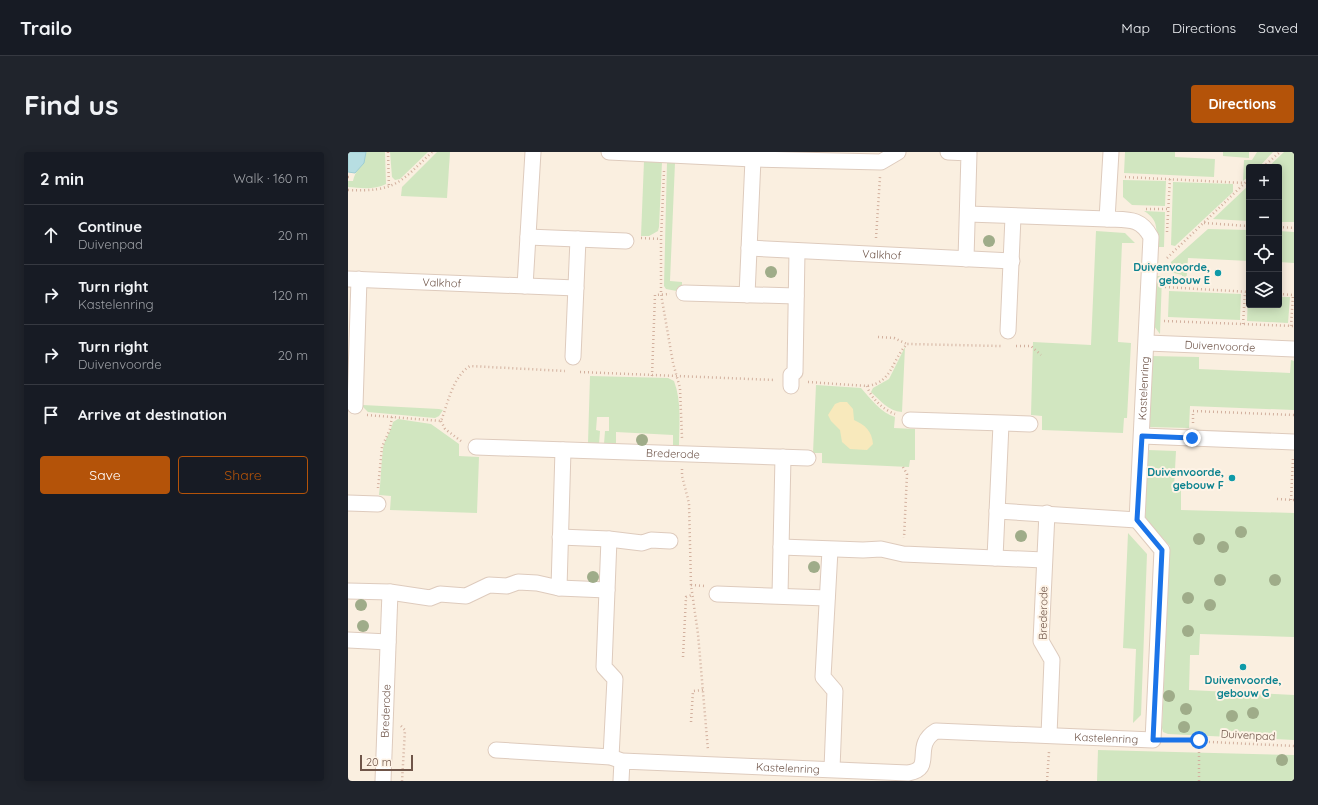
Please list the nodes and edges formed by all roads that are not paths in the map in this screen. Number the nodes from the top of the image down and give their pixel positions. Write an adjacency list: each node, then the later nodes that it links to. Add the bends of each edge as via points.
1 (533, 152): 12 (street)
2 (609, 152): 6 (street)
3 (898, 152): 8 (street, via 881,162)
4 (948, 152): 7 (street)
5 (1110, 152): 11 (street)
6 (637, 153): 8 (street)
7 (969, 153): 9 (street)
8 (753, 159): 15 (street)
9 (968, 214): 10 (street); 17 (street)
10 (1013, 217): 11 (street); 18 (street)
11 (1107, 219): 27 (street, Kastelenring, via 1135,220 1146,227 1151,237)
12 (528, 237): 13 (street); 20 (street)
13 (578, 239): 14 (street); 21 (street)
14 (626, 241)
15 (749, 248): 16 (street, Valkhof); 23 (street)
16 (797, 251): 17 (street, Valkhof); 24 (street)
17 (966, 259): 18 (street, Valkhof)
18 (1012, 261): 26 (street)
19 (354, 279): 20 (street, Valkhof); 25 (street, Valkhof)
20 (524, 286): 21 (street, Valkhof)
21 (576, 288): 29 (street)
22 (684, 293): 23 (street)
23 (747, 295): 24 (street)
24 (796, 296): 30 (street, via 795,372 791,375)
25 (353, 326): 31 (street, Valkhof)
26 (1008, 339)
27 (1147, 343): 28 (street, Duivenvoorde); 35 (street, Kastelenring)
28 (1294, 349)
29 (573, 357)
30 (791, 383)
31 (360, 410)
32 (910, 420): 33 (street)
33 (1001, 424): 34 (street); 43 (street)
34 (1030, 424)
35 (1142, 436): 36 (street); 45 (street, Kastelenring)
36 (1294, 442)
37 (476, 446): 38 (street, Brederode)
38 (562, 450): 39 (street, Brederode); 46 (street)
39 (783, 457): 40 (street, Brederode); 49 (street)
40 (808, 458)
41 (348, 503): 42 (street)
42 (376, 504)
43 (997, 511): 44 (street); 51 (street)
44 (1047, 513): 45 (street); 52 (street, Brederode)
45 (1137, 520): 62 (street, Kastelenring, via 1162,550 1153,740)
46 (560, 537): 47 (street); 53 (street)
47 (609, 539): 48 (street, via 642,543 651,540); 54 (street)
48 (670, 541)
49 (781, 547): 50 (street); 58 (street)
50 (830, 550): 51 (street, via 881,549 903,554); 59 (street)
51 (995, 558): 52 (street)
52 (1044, 560): 62 (street, Brederode, via 1041,641 1052,660)
53 (559, 588): 54 (street); 56 (street, via 518,582 507,586 489,585 466,596 440,594 430,598)
54 (607, 590): 64 (street, via 604,666 615,679)
55 (348, 591): 56 (street)
56 (390, 592): 61 (street, Brederode)
57 (717, 594): 58 (street)
58 (780, 595): 59 (street)
59 (827, 598): 65 (street, via 823,677 835,691)
60 (348, 640): 61 (street)
61 (388, 642): 66 (street, Brederode)
62 (1049, 735): 65 (street, Kastelenring, via 936,731 928,736 924,744 923,761 921,768 916,772)
63 (496, 750): 64 (street)
64 (616, 759): 65 (street, Kastelenring); 67 (street)
65 (832, 769)
66 (383, 781)
67 (620, 781)

